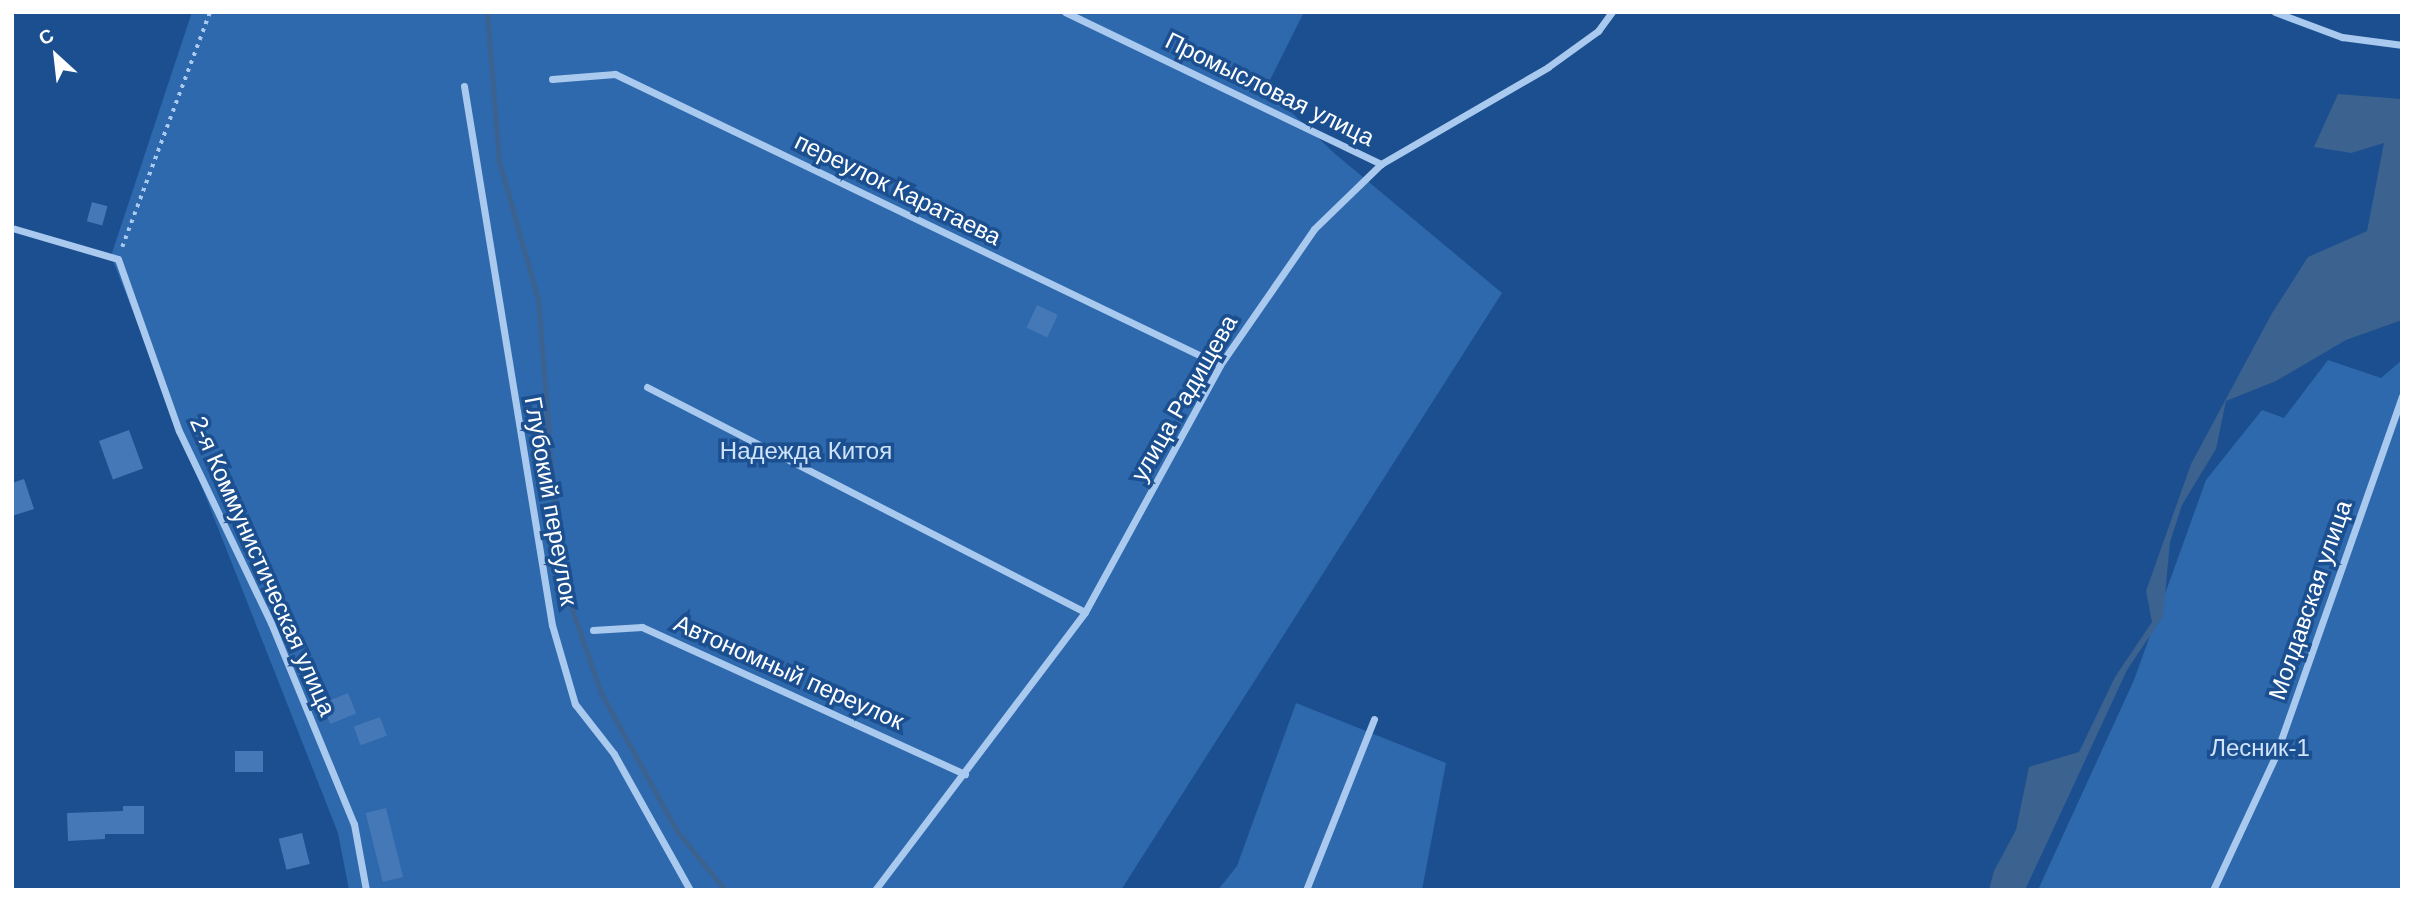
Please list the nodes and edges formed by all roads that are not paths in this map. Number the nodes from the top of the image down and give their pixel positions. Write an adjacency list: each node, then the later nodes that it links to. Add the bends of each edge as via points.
1 (1065, 12): 7 (street, Промысловая улица)
2 (1612, 12): 7 (street, улица Радищева, via 1598,31 1548,67)
3 (2275, 12): 4 (street, via 2342,37)
4 (2402, 46)
5 (552, 79): 9 (street, переулок Каратаева, via 615,74)
6 (464, 86): 17 (street, Глубокий переулок, via 556,638 575,705 614,754)
7 (1381, 164): 9 (street, улица Радищева, via 1314,229)
8 (12, 228): 16 (street, 2-я Коммунистическая улица, via 118,259 179,430 271,623 354,824)
9 (1220, 365): 12 (street, улица Радищева)
10 (647, 387): 12 (street)
11 (2402, 396): 20 (street, Молдавская улица, via 2275,757)
12 (1086, 612): 15 (street, улица Радищева)
13 (593, 630): 15 (street, Автономный переулок, via 642,627)
14 (1374, 719): 19 (street)
15 (965, 774): 18 (street, улица Радищева)
16 (366, 890)
17 (690, 890)
18 (875, 890)
19 (1306, 890)
20 (2213, 890)

